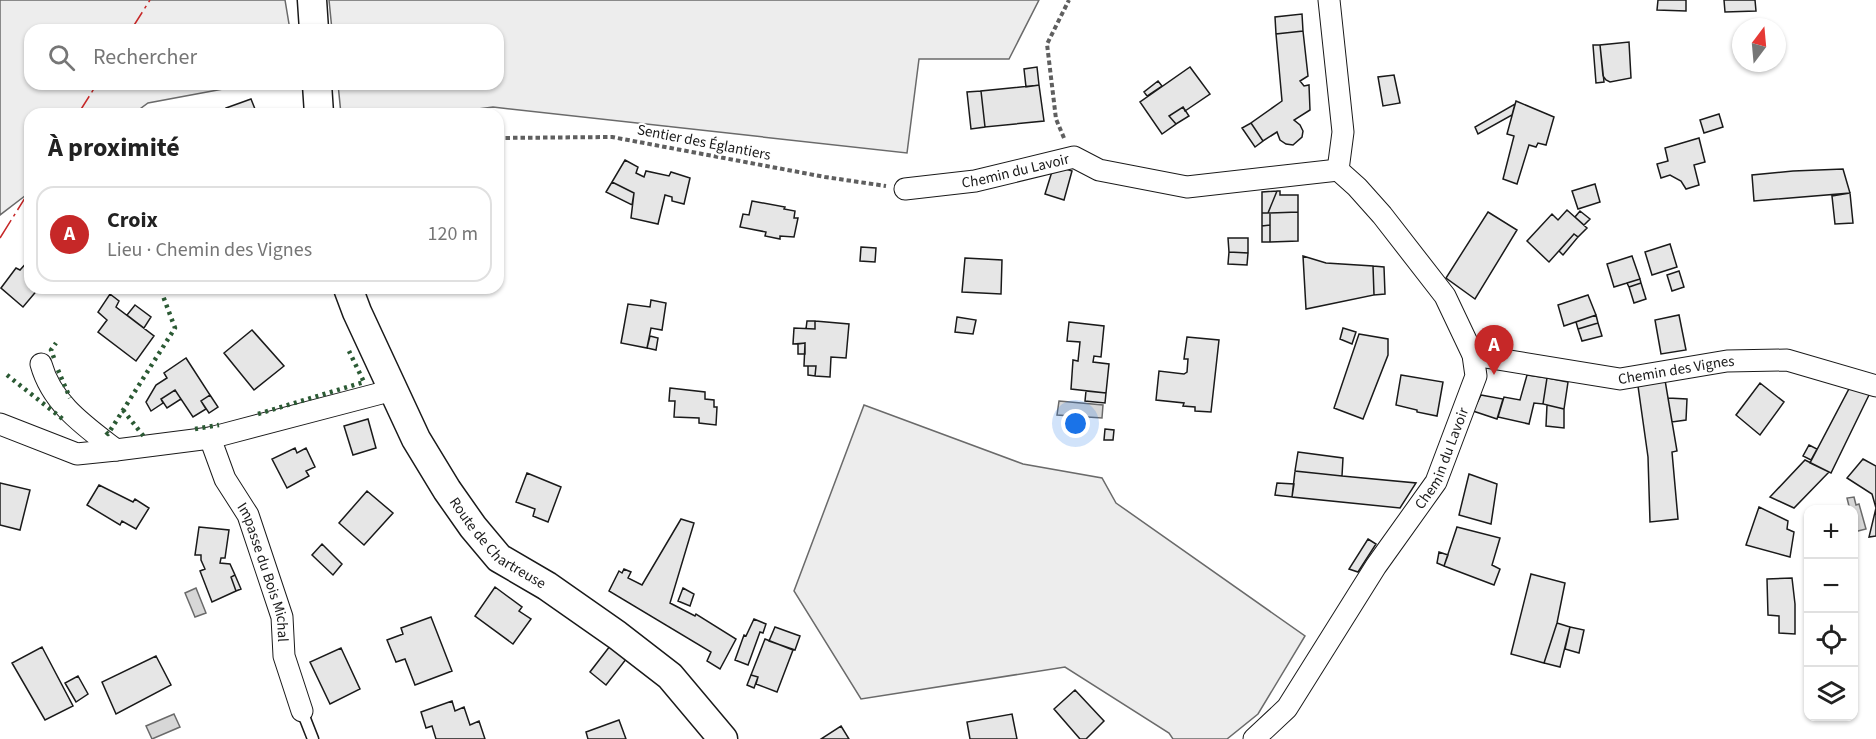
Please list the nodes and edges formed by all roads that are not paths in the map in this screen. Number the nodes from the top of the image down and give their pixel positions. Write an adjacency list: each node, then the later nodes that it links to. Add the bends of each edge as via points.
1 (312, 0): 3 (main road)
2 (1329, 0): 6 (street, via 1343,132)
3 (314, 24)
4 (317, 90): 5 (main road)
5 (319, 108)
6 (1338, 170): 7 (street, Chemin du Lavoir, via 1187,187 1099,170 1074,157 975,182); 9 (street, Chemin du Lavoir, via 1382,215 1445,296)
7 (905, 189)
8 (351, 294): 12 (main road, Route de Chartreuse)
9 (1473, 355): 11 (street, Chemin des Vignes, via 1620,379 1727,362 1787,360); 19 (street, Chemin du Lavoir, via 1476,376 1436,482 1376,566 1287,708)
10 (41, 364): 15 (street, via 50,388 74,418)
11 (1876, 386)
12 (393, 390): 14 (street); 18 (main road, Route de Chartreuse, via 416,439 447,490 499,558 547,586 670,676)
13 (0, 424): 15 (street, via 77,454)
14 (210, 438): 15 (street); 16 (street, Impasse du Bois Michal, via 225,479 248,515 282,617 284,656)
15 (116, 450)
16 (302, 711): 17 (lane)
17 (313, 739)
18 (723, 739)
19 (1254, 739)

